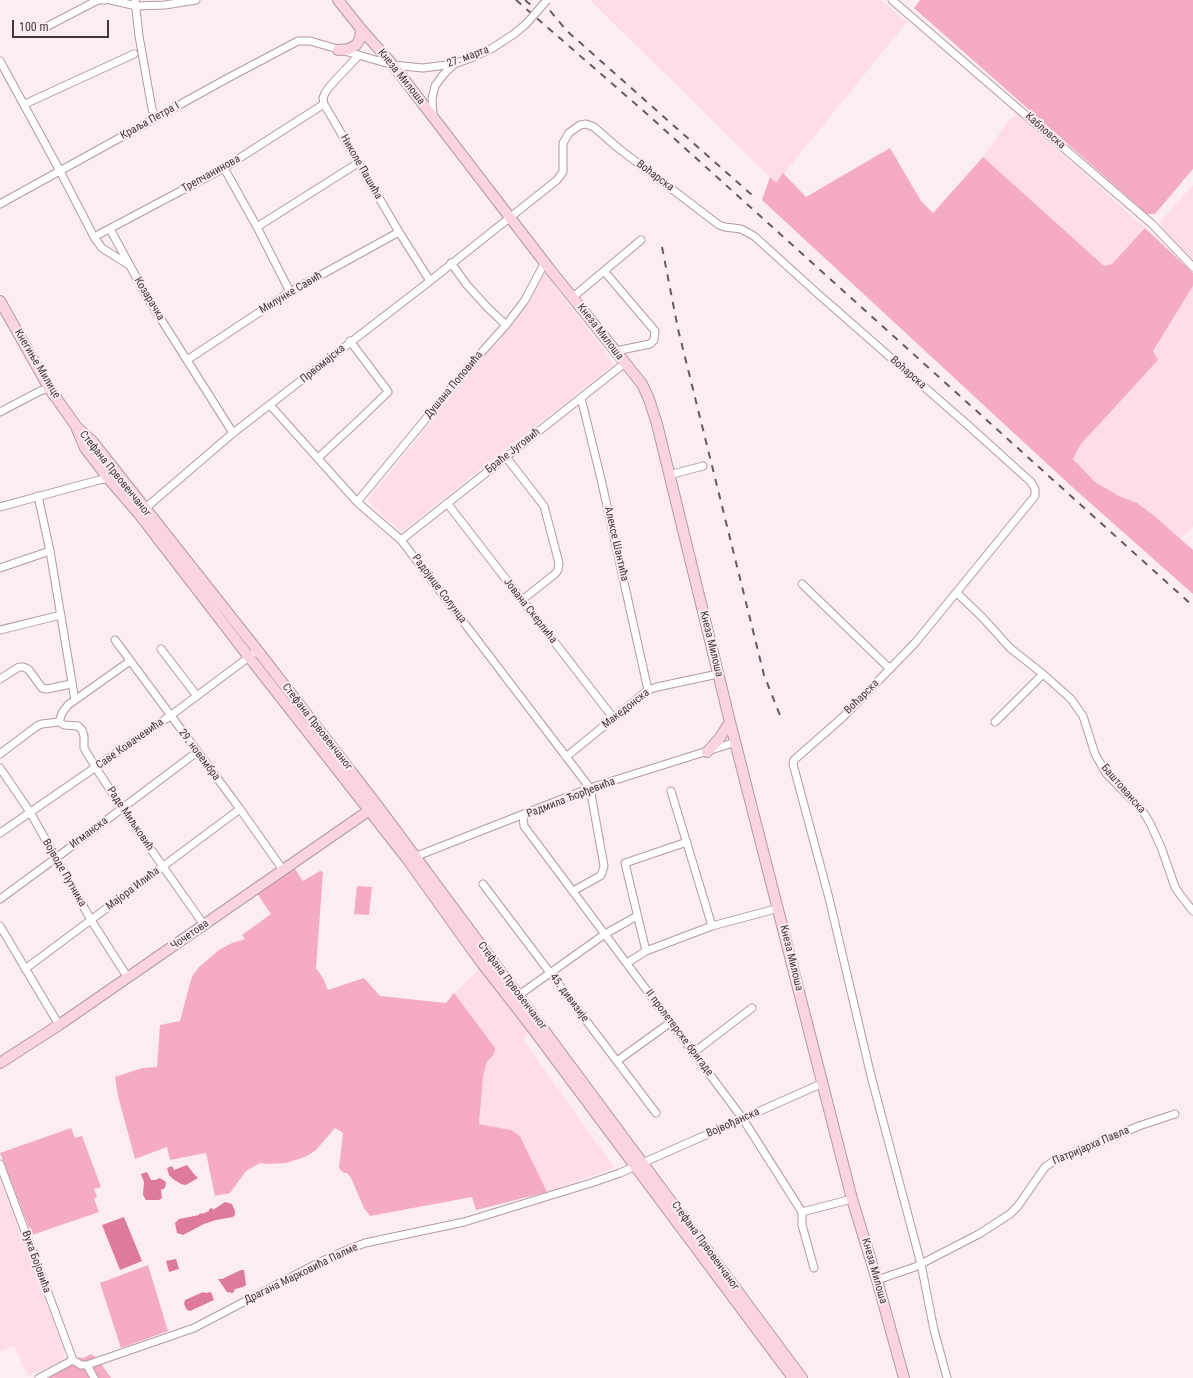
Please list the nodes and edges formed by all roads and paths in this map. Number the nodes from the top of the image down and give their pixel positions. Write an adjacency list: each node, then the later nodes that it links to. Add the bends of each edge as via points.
1 (105, 0): 8 (street, via 98,0)
2 (110, 0): 7 (street)
3 (196, 0): 7 (street, via 165,5)
4 (338, 0): 9 (street, Кнеза Милоша)
5 (547, 0): 15 (street, 27. марта, bridge, via 514,34 491,49)
6 (892, 0): 34 (street, Кабловска, via 1152,224)
7 (136, 3): 20 (street, via 139,36 152,109)
8 (48, 26)
9 (361, 29): 11 (street, via 360,39 356,45); 16 (street, Кнеза Милоша)
10 (302, 41): 11 (street, 27. марта); 20 (street, Краља Петра I, via 270,55)
11 (338, 50): 13 (street, 27. марта)
12 (134, 54): 17 (street)
13 (358, 56): 16 (street, 27. марта); 18 (street, via 325,93)
14 (0, 61): 17 (street, Козарачка)
15 (454, 64): 16 (street, 27. марта, via 423,68); 19 (street, via 435,86 432,99)
16 (393, 65): 19 (street, Кнеза Милоша)
17 (25, 104): 23 (street, Козарачка)
18 (324, 104): 21 (street, Николе Пашића); 22 (street, Трепчанинова)
19 (433, 117): 25 (street, Кнеза Милоша)
20 (156, 118): 23 (street, Краља Петра I)
21 (358, 163): 26 (street); 28 (street, Николе Пашића)
22 (224, 168): 26 (street); 27 (street, Трепчанинова)
23 (60, 171): 24 (street, Краља Петра I); 29 (street, Козарачка)
24 (0, 204)
25 (510, 218): 31 (street, Кнеза Милоша); 32 (street, Првомајска); 66 (street, Воћарска, via 557,180 563,172 563,143 569,133 586,124 594,127 719,225 741,229 754,236 970,427 1035,489 1035,496)
26 (257, 227): 37 (street)
27 (110, 229): 29 (street, Трепчанинова); 33 (street)
28 (399, 232): 36 (street, Николе Пашића); 37 (street, Милунке Савић)
29 (94, 237): 33 (street, Козарачка, via 102,248)
30 (641, 240): 35 (street)
31 (545, 262): 38 (street, Кнеза Милоша); 40 (street, Душана Поповића, via 525,300)
32 (451, 263): 36 (street, Првомајска); 40 (street, via 467,285)
33 (129, 265): 43 (street, Козарачка)
34 (1193, 267)
35 (604, 271): 38 (street); 42 (street, via 655,332 654,340 650,344)
36 (430, 281): 41 (street, Првомајска)
37 (290, 292): 43 (street, Милунке Савић)
38 (573, 297): 42 (street, Кнеза Милоша)
39 (0, 301): 45 (street, Кнегиње Милице)
40 (506, 325): 58 (street, Душана Поповића)
41 (350, 341): 47 (street, Првомајска); 52 (street, via 388,392)
42 (616, 351): 44 (street, Кнеза Милоша)
43 (187, 360): 50 (street, Козарачка)
44 (625, 363): 46 (street, Браће Југовић); 54 (street, Кнеза Милоша, via 642,384 649,398)
45 (49, 388): 48 (street); 49 (street, Кнегиње Милице)
46 (581, 398): 51 (street, Браће Југовић); 80 (street, Алексе Шантића)
47 (270, 405): 50 (street, Првомајска); 52 (street, Радојице Солунца)
48 (0, 412)
49 (76, 426): 55 (street, Стефана Првовенчаног, via 85,448); 56 (street, Стефана Првовенчаног, via 93,442)
50 (233, 433): 61 (street, Првомајска)
51 (506, 457): 59 (street, Браће Југовић); 67 (street, via 544,506 559,563 555,574)
52 (318, 458): 58 (street, Радојице Солунца)
53 (703, 466): 54 (street)
54 (669, 475): 76 (street, Кнеза Милоша)
55 (108, 478): 56 (street); 57 (street); 61 (street, Стефана Првовенчаног)
56 (120, 478): 61 (street, Стефана Првовенчаног)
57 (38, 496): 60 (street); 63 (street)
58 (357, 502): 62 (street, Радојице Солунца)
59 (447, 503): 62 (street, Браће Југовић); 67 (street, Јована Скерлића)
60 (0, 507)
61 (142, 511): 72 (street, Стефана Првовенчаног); 73 (street, Стефана Првовенчаног)
62 (401, 540): 92 (street, Радојице Солунца)
63 (50, 551): 64 (street); 68 (street)
64 (0, 568)
65 (802, 584): 75 (street)
66 (957, 592): 75 (street, Воћарска); 77 (street, Баштованска, via 1010,648)
67 (522, 600): 84 (street, Јована Скерлића)
68 (61, 615): 69 (street); 79 (street)
69 (0, 630)
70 (115, 640): 74 (street, 29. новембра)
71 (161, 649): 81 (street)
72 (258, 651): 73 (street, Саве Ковачевића); 98 (street, Стефана Првовенчаног)
73 (249, 657): 81 (street, Саве Ковачевића); 98 (street, Стефана Првовенчаног)
74 (130, 661): 82 (street); 83 (street, 29. новембра)
75 (890, 669): 140 (street, Воћарска, via 843,717 794,760 793,764 830,898 871,1076)
76 (718, 674): 80 (street, Македонска); 86 (street, Кнеза Милоша)
77 (1043, 674): 87 (street); 112 (street, Баштованска, via 1071,699 1083,716 1100,763 1142,810 1160,846 1175,887)
78 (0, 679): 79 (street, via 19,667 26,668 42,688 47,690)
79 (71, 684): 82 (street)
80 (648, 690): 84 (street, Македонска)
81 (197, 696): 83 (street, Саве Ковачевића)
82 (75, 700): 85 (street, via 65,709)
83 (170, 716): 89 (street, 29. новембра); 94 (street, Саве Ковачевића)
84 (614, 719): 92 (street, Македонска)
85 (59, 722): 91 (street, via 37,726); 94 (street, Раде Миљковић, via 78,726 82,730 84,748)
86 (730, 722): 88 (street, Кнеза Милоша); 90 (street)
87 (995, 722)
88 (736, 742): 90 (street, Радмила Ђорђевића); 111 (street, Кнеза Милоша)
89 (197, 752): 97 (street, Игманска); 99 (street, 29. новембра)
90 (707, 752): 95 (street, Радмила Ђорђевића)
91 (0, 754)
92 (566, 757): 95 (street, Радојице Солунца)
93 (0, 768): 100 (street, Војводе Путника)
94 (96, 768): 97 (street, Раде Миљковић); 100 (street, Саве Ковачевића)
95 (590, 788): 101 (street, Радмила Ђорђевића); 109 (street, via 604,866 600,876)
96 (671, 791): 103 (street)
97 (122, 808): 104 (street, Игманска); 106 (street, Раде Миљковић)
98 (374, 808): 105 (street, Стефана Првовенчаног); 107 (street, Чочетова)
99 (240, 809): 106 (street, Мајора Илића); 107 (street, 29. новембра)
100 (30, 812): 102 (street, Саве Ковачевића); 104 (street, Војводе Путника)
101 (523, 816): 105 (street, Радмила Ђорђевића); 109 (street, II пролетерске бригаде, via 524,826)
102 (0, 833)
103 (687, 842): 113 (street, via 625,863); 117 (street)
104 (56, 858): 110 (street, Игманска); 114 (street, Војводе Путника)
105 (412, 858): 124 (street, Стефана Првовенчаног); 127 (street, Стефана Првовенчаног, via 478,958)
106 (162, 867): 114 (street, Мајора Илића); 115 (street, Раде Миљковић)
107 (283, 870): 115 (street, Чочетова)
108 (483, 884): 122 (street, 45. дивизије)
109 (573, 891): 118 (street, II пролетерске бригаде)
110 (0, 899)
111 (779, 908): 117 (street); 132 (street, Кнеза Милоша)
112 (1193, 910)
113 (637, 916): 118 (street); 119 (street)
114 (91, 920): 121 (street, Мајора Илића); 123 (street, Војводе Путника)
115 (204, 925): 123 (street, Чочетова)
116 (0, 926): 121 (street)
117 (712, 926): 119 (street)
118 (605, 934): 120 (street, II пролетерске бригаде); 122 (street)
119 (646, 952): 120 (street)
120 (627, 963): 126 (street, II пролетерске бригаде)
121 (25, 968): 128 (street)
122 (551, 973): 124 (street); 130 (street, 45. дивизије)
123 (128, 978): 128 (street, Чочетова)
124 (519, 995): 127 (street, Стефана Првовенчаног)
125 (752, 1008): 129 (street)
126 (671, 1022): 129 (street, II пролетерске бригаде); 130 (street)
127 (534, 1023): 137 (street, Стефана Првовенчаног)
128 (59, 1025): 131 (street, Чочетова)
129 (693, 1053): 135 (street, II пролетерске бригаде)
130 (617, 1062): 133 (street, 45. дивизије)
131 (0, 1063)
132 (823, 1083): 135 (street, Војвођанска); 138 (street, Кнеза Милоша)
133 (656, 1113)
134 (1175, 1114): 140 (street, Патријарха Павла, via 1050,1163 1010,1214 979,1234)
135 (743, 1119): 137 (street, Војвођанска); 139 (street, II пролетерске бригаде)
136 (0, 1164): 143 (street, Вука Бојовића)
137 (639, 1164): 144 (street, Драгана Марковића Палме, via 591,1183 464,1222 365,1244 342,1252 194,1328); 147 (street, Стефана Првовенчаног); 148 (street, Стефана Првовенчаног)
138 (852, 1199): 139 (street); 142 (street, Кнеза Милоша)
139 (802, 1212): 141 (street, via 802,1225)
140 (921, 1264): 142 (street, Патријарха Павла); 150 (street, via 934,1330)
141 (814, 1268)
142 (877, 1280): 149 (street, Кнеза Милоша)
143 (73, 1360): 144 (street, via 81,1365); 145 (street)
144 (87, 1365): 146 (street)
145 (39, 1378)
146 (94, 1378)
147 (793, 1378)
148 (802, 1378)
149 (904, 1378)
150 (947, 1378)

